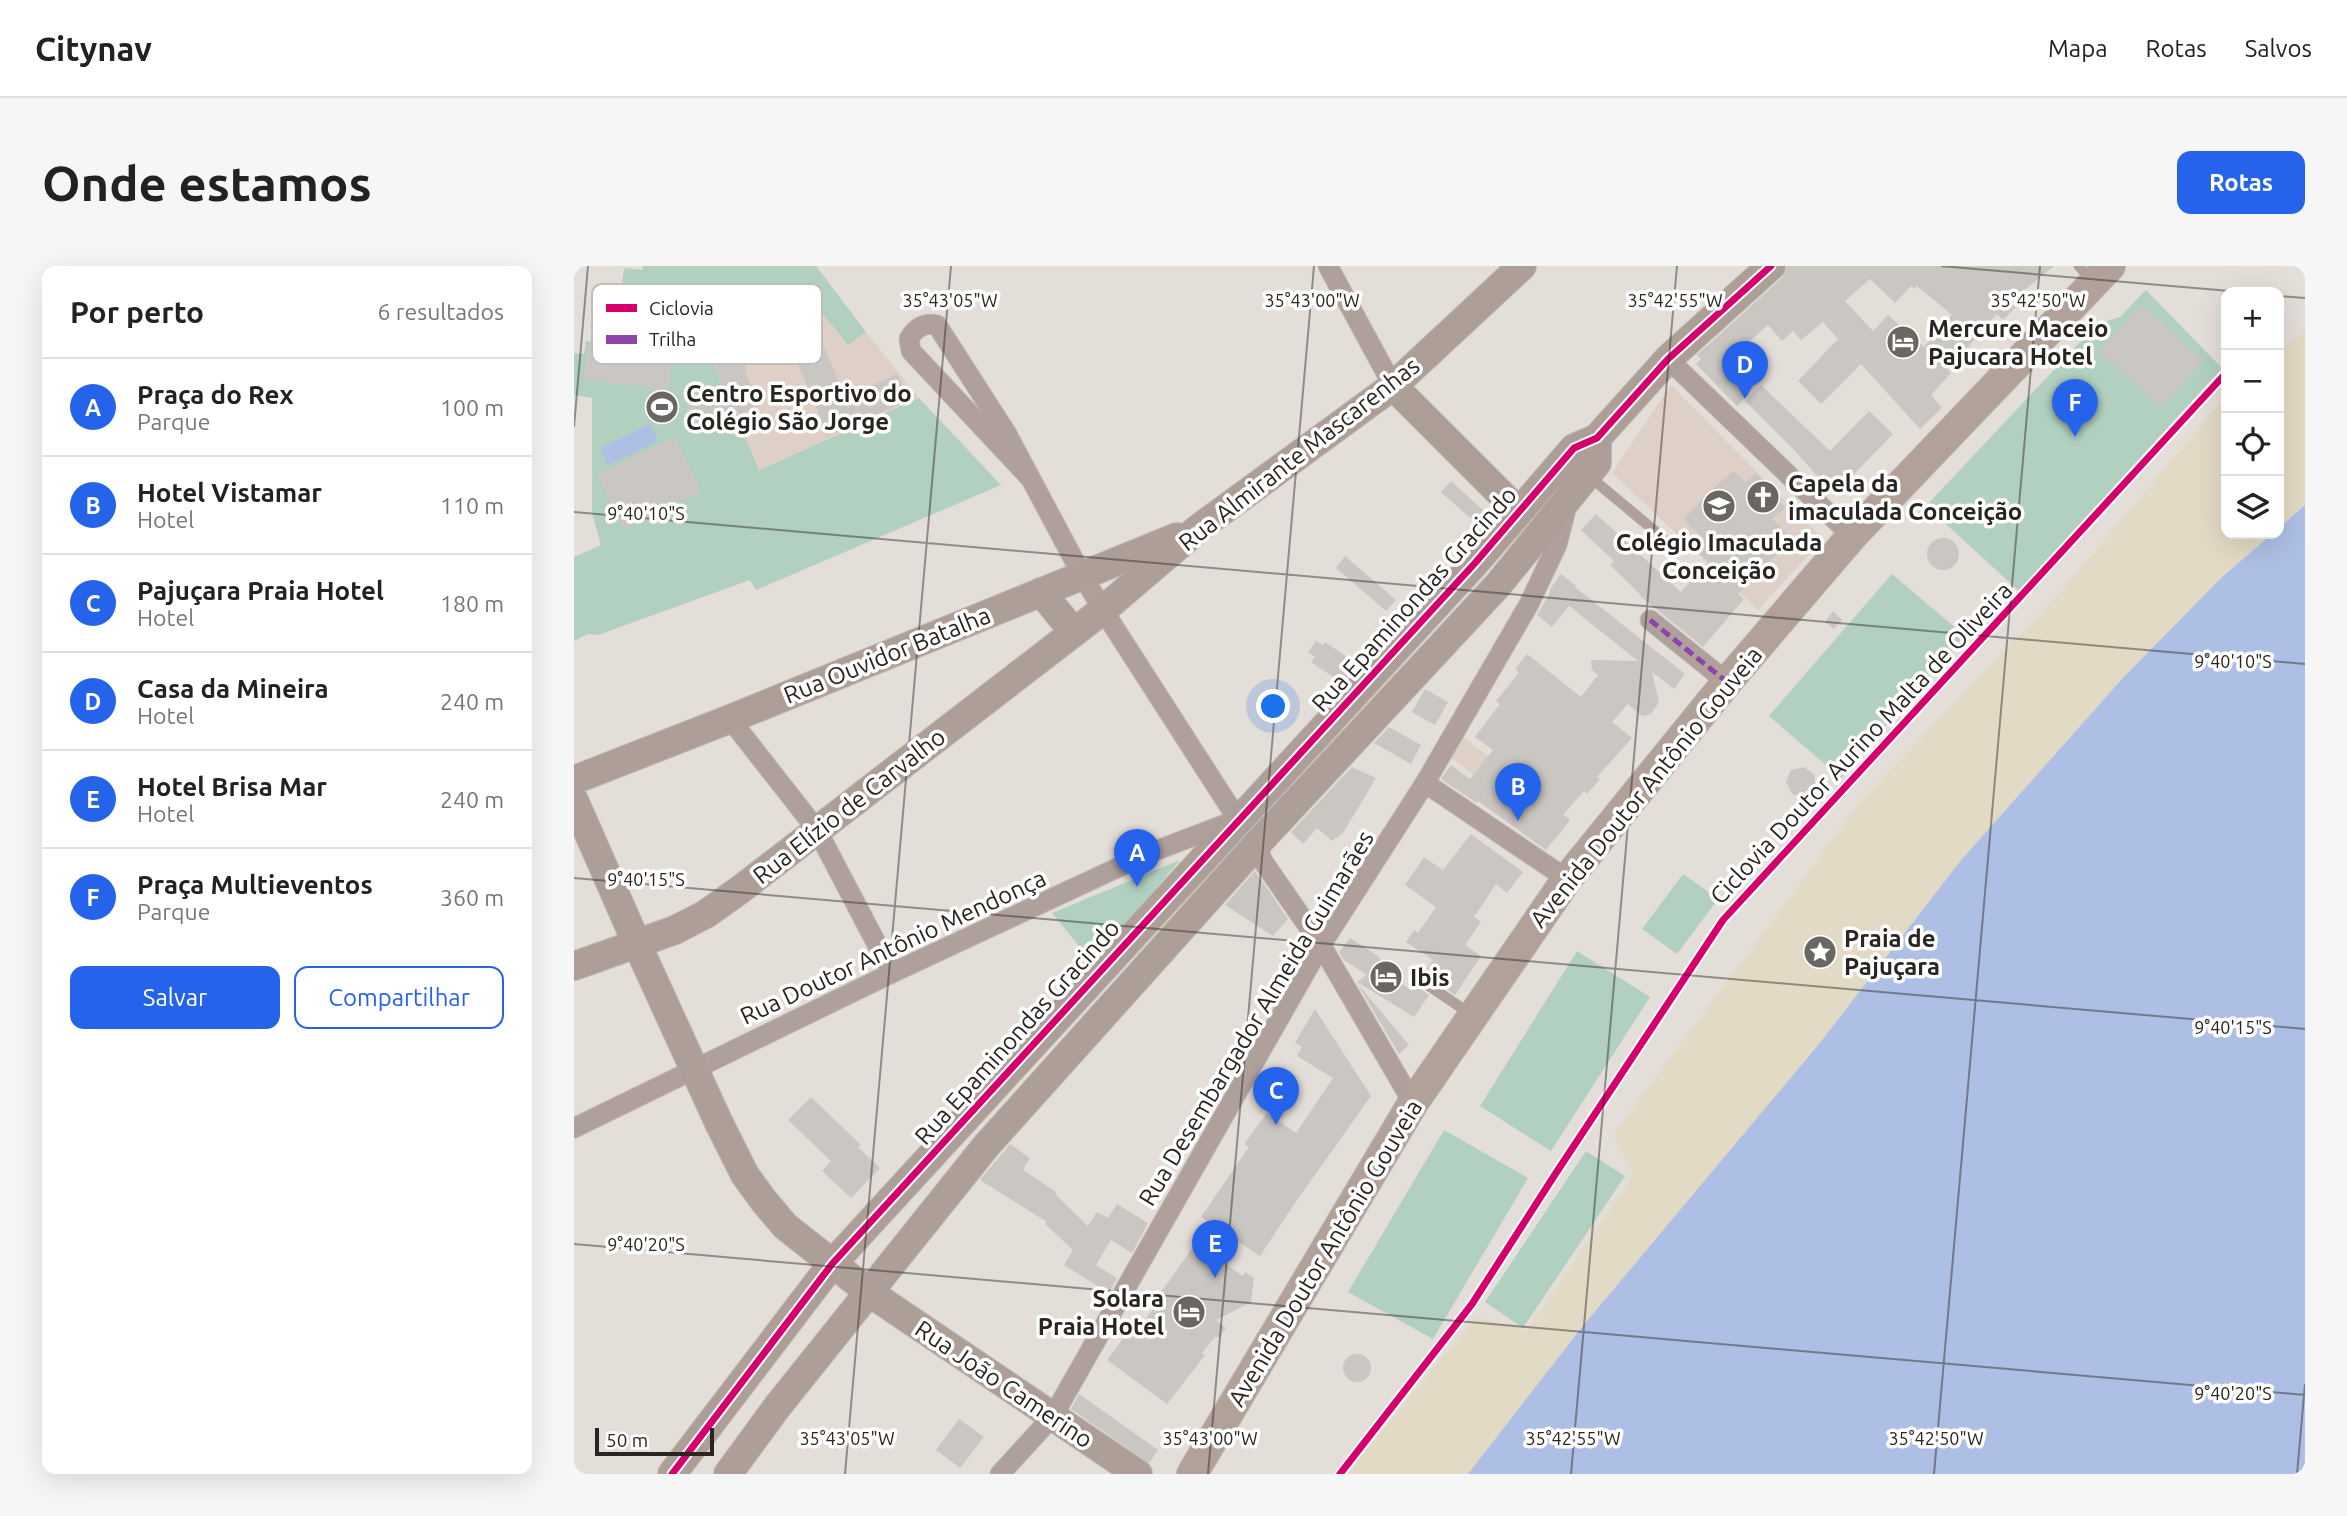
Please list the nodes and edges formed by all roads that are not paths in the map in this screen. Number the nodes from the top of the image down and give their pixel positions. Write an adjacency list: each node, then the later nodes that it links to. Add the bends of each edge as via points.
1 (1328, 266): 6 (street)
2 (1522, 266): 6 (street, Rua Almirante Mascarenhas)
3 (1771, 266): 5 (street, Rua Epaminondas Gracindo)
4 (2094, 272): 15 (main road, Avenida Doutor Antônio Gouveia, via 2012,371)
5 (1668, 359): 9 (street, Rua Epaminondas Gracindo); 15 (street)
6 (1393, 386): 13 (street); 14 (street, Rua Almirante Mascarenhas)
7 (987, 401): 8 (street); 8 (street, via 937,326 920,326 909,339 911,351); 11 (street)
8 (968, 412): 11 (street)
9 (1597, 438): 10 (street, Rua Epaminondas Gracindo, via 1597,463); 13 (street, Rua Epaminondas Gracindo, via 1574,448)
10 (1588, 475): 12 (street, Rua Epaminondas Gracindo); 16 (lane)
11 (1031, 479): 17 (street)
12 (1569, 499): 25 (street, Rua Desembargador Almeida Guimarães, via 1545,573); 29 (street, Rua Epaminondas Gracindo, via 1498,585)
13 (1519, 512): 27 (street, Rua Epaminondas Gracindo)
14 (1199, 528): 17 (street, Rua Ouvidor Batalha); 19 (street, Rua Almirante Mascarenhas)
15 (1852, 536): 22 (main road, Avenida Doutor Antônio Gouveia)
16 (1661, 537)
17 (1082, 575): 18 (street, Rua Ouvidor Batalha); 19 (street)
18 (1041, 592): 21 (street); 23 (street, Rua Ouvidor Batalha)
19 (1103, 610): 21 (street, Rua Elízio de Carvalho); 27 (street)
20 (1650, 620): 22 (street)
21 (1073, 631): 28 (street, Rua Elízio de Carvalho)
22 (1727, 682): 30 (main road, Avenida Doutor Antônio Gouveia)
23 (730, 719): 24 (street, Rua Ouvidor Batalha); 28 (street)
24 (574, 780)
25 (1425, 783): 30 (street); 32 (street, Rua Desembargador Almeida Guimarães)
26 (574, 800): 31 (street, Rua João Camerino)
27 (1238, 820): 29 (street, via 1233,832 1236,842 1246,847); 34 (street, Rua Doutor Antônio Mendonça, via 1147,854); 39 (street, Rua Epaminondas Gracindo)
28 (817, 830): 31 (street, Rua Elízio de Carvalho, via 706,914); 34 (street)
29 (1258, 843): 32 (street, via 1262,860); 41 (street, Rua Epaminondas Gracindo)
30 (1567, 879): 36 (main road, Avenida Doutor Antônio Gouveia)
31 (637, 944): 33 (street, Rua Elízio de Carvalho); 37 (street, Rua João Camerino)
32 (1321, 945): 38 (street); 44 (street, Rua Desembargador Almeida Guimarães)
33 (574, 966)
34 (892, 973): 37 (street, Rua Doutor Antônio Mendonça)
35 (1419, 979): 36 (lane)
36 (1473, 1015): 38 (main road, Avenida Doutor Antônio Gouveia)
37 (694, 1069): 40 (street, Rua Doutor Antônio Mendonça); 42 (street, Rua João Camerino, via 745,1175 785,1226)
38 (1413, 1103): 49 (main road, Avenida Doutor Antônio Gouveia)
39 (960, 1123): 41 (street); 42 (street, Rua Epaminondas Gracindo)
40 (574, 1128)
41 (986, 1146): 43 (street, Rua Epaminondas Gracindo)
42 (832, 1264): 43 (street, Rua João Camerino); 45 (street, Rua Epaminondas Gracindo)
43 (870, 1293): 44 (street, Rua João Camerino); 46 (street, Rua Epaminondas Gracindo)
44 (1053, 1416): 47 (street, Rua Desembargador Almeida Guimarães); 48 (street, Rua João Camerino)
45 (672, 1474)
46 (727, 1474)
47 (1000, 1474)
48 (1138, 1474)
49 (1192, 1474)

